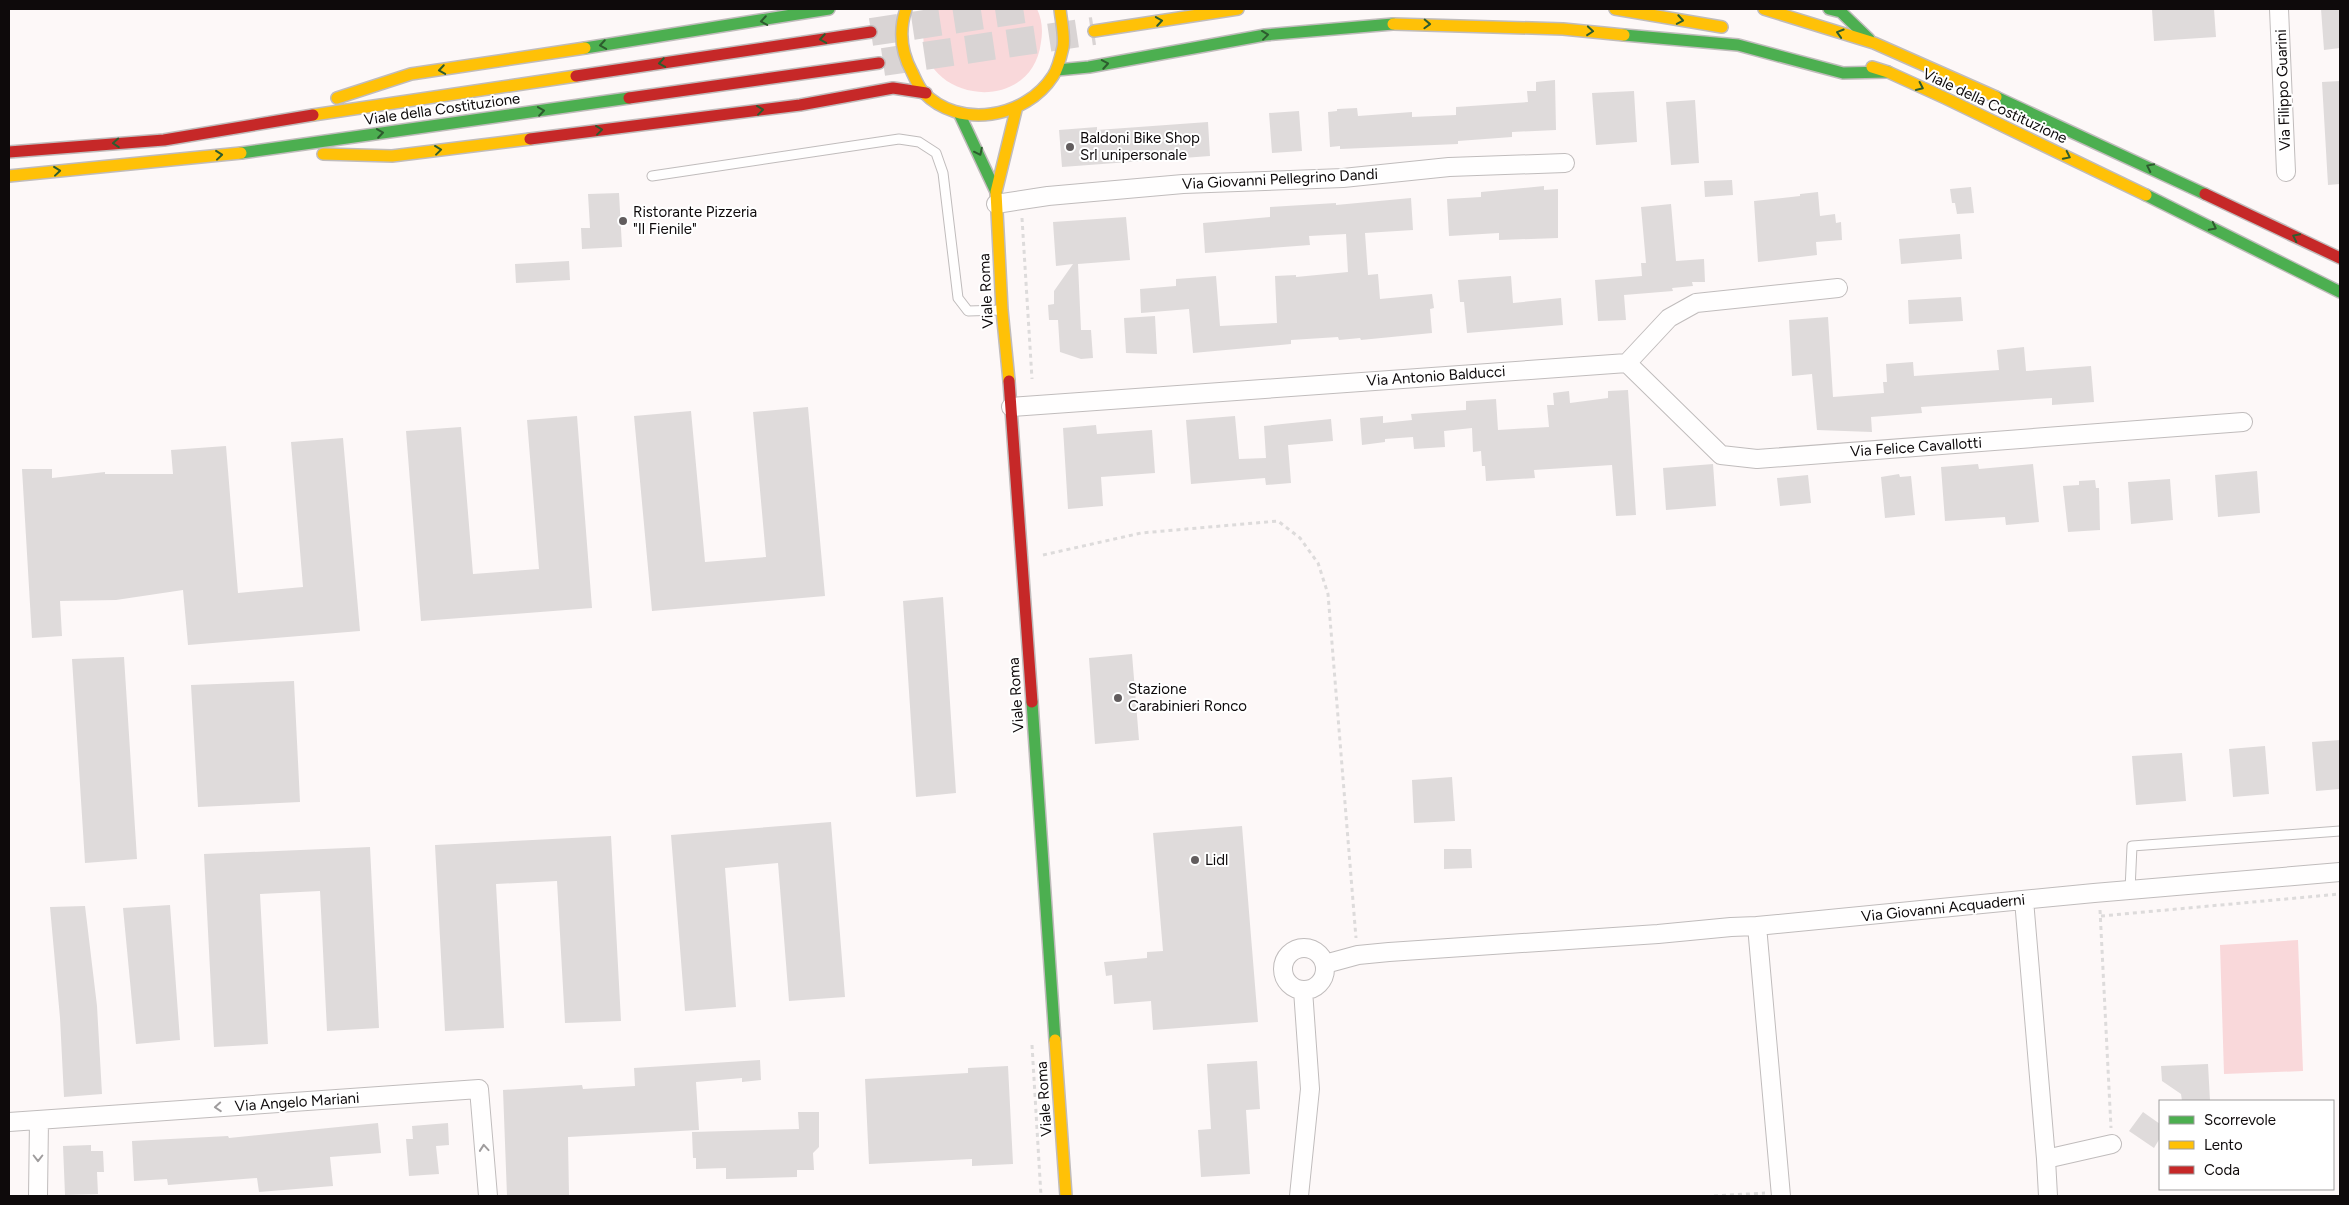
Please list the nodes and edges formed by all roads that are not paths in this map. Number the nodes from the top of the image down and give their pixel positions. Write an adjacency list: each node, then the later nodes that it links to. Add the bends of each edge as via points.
1 (829, 9): 20 (main road, one-way to 20, via 412,74)
2 (906, 9): 17 (main road, via 902,18 901,45 910,71)
3 (1060, 9): 15 (main road, via 1064,22 1064,46)
4 (1238, 9): 10 (main road, one-way to 4)
5 (1615, 9): 9 (main road, one-way to 9)
6 (1764, 9): 12 (main road, Viale della Costituzione, one-way to 6)
7 (1829, 9): 12 (main road, via 1842,12)
8 (2279, 9): 24 (street, Via Filippo Guarini)
9 (1735, 29)
10 (1094, 31)
11 (871, 32): 20 (main road, Viale della Costituzione, one-way to 20)
12 (1874, 43): 28 (main road, Viale della Costituzione, one-way to 12, via 2114,150)
13 (1852, 62): 16 (main road, Viale della Costituzione)
14 (879, 63): 22 (main road, Viale della Costituzione, one-way to 14)
15 (1057, 70): 16 (main road, one-way to 16, via 1265,35 1406,23 1564,29 1738,45 1843,72); 18 (main road, via 1033,100)
16 (1888, 72): 30 (main road, Viale della Costituzione, one-way to 30, via 2158,200)
17 (926, 93): 19 (main road); 22 (main road, one-way to 17, via 392,156 800,104 893,88)
18 (1016, 110): 19 (main road, via 978,116); 27 (main road, Viale Roma)
19 (959, 113): 27 (main road, Viale Roma, one-way to 27)
20 (260, 123): 21 (main road, Viale della Costituzione, one-way to 21, via 164,140)
21 (9, 152)
22 (250, 152): 25 (main road, Viale della Costituzione, one-way to 22)
23 (1565, 163): 27 (street, Via Giovanni Pellegrino Dandi, via 1449,168 1343,178 1183,184 1020,200)
24 (2286, 172)
25 (9, 176)
26 (652, 176): 31 (lane, via 899,139 919,142 936,153 943,173 958,298 968,311)
27 (996, 198): 31 (main road, Viale Roma)
28 (2340, 258)
29 (1838, 288): 32 (street, via 1696,303 1669,318)
30 (2340, 292)
31 (1002, 310): 33 (main road, Viale Roma)
32 (1627, 363): 33 (street, Via Antonio Balducci); 34 (street, Via Felice Cavallotti, via 1722,456 1757,459)
33 (1010, 407): 49 (main road, Viale Roma)
34 (2243, 422)
35 (2340, 831): 37 (lane, via 2132,846)
36 (2340, 872): 37 (street, Via Giovanni Acquaderni)
37 (2130, 890): 38 (street, Via Giovanni Acquaderni)
38 (2024, 900): 39 (street, Via Giovanni Acquaderni); 45 (street)
39 (1757, 926): 40 (street, Via Giovanni Acquaderni, via 1358,955); 46 (street)
40 (1325, 964): 41 (street, via 1321,983 1310,990); 41 (street, via 1312,950 1299,949 1288,956 1284,974 1291,986)
41 (1303, 990): 50 (street, via 1310,1089)
42 (39, 1120): 43 (street, Via Angelo Mariani); 47 (street, one-way to 47); 48 (street, Via Angelo Mariani, one-way to 42, via 479,1089)
43 (9, 1122)
44 (2112, 1144): 45 (street)
45 (2046, 1159): 51 (street)
46 (1781, 1189)
47 (38, 1196)
48 (488, 1196)
49 (1066, 1196)
50 (1299, 1196)
51 (2048, 1196)

